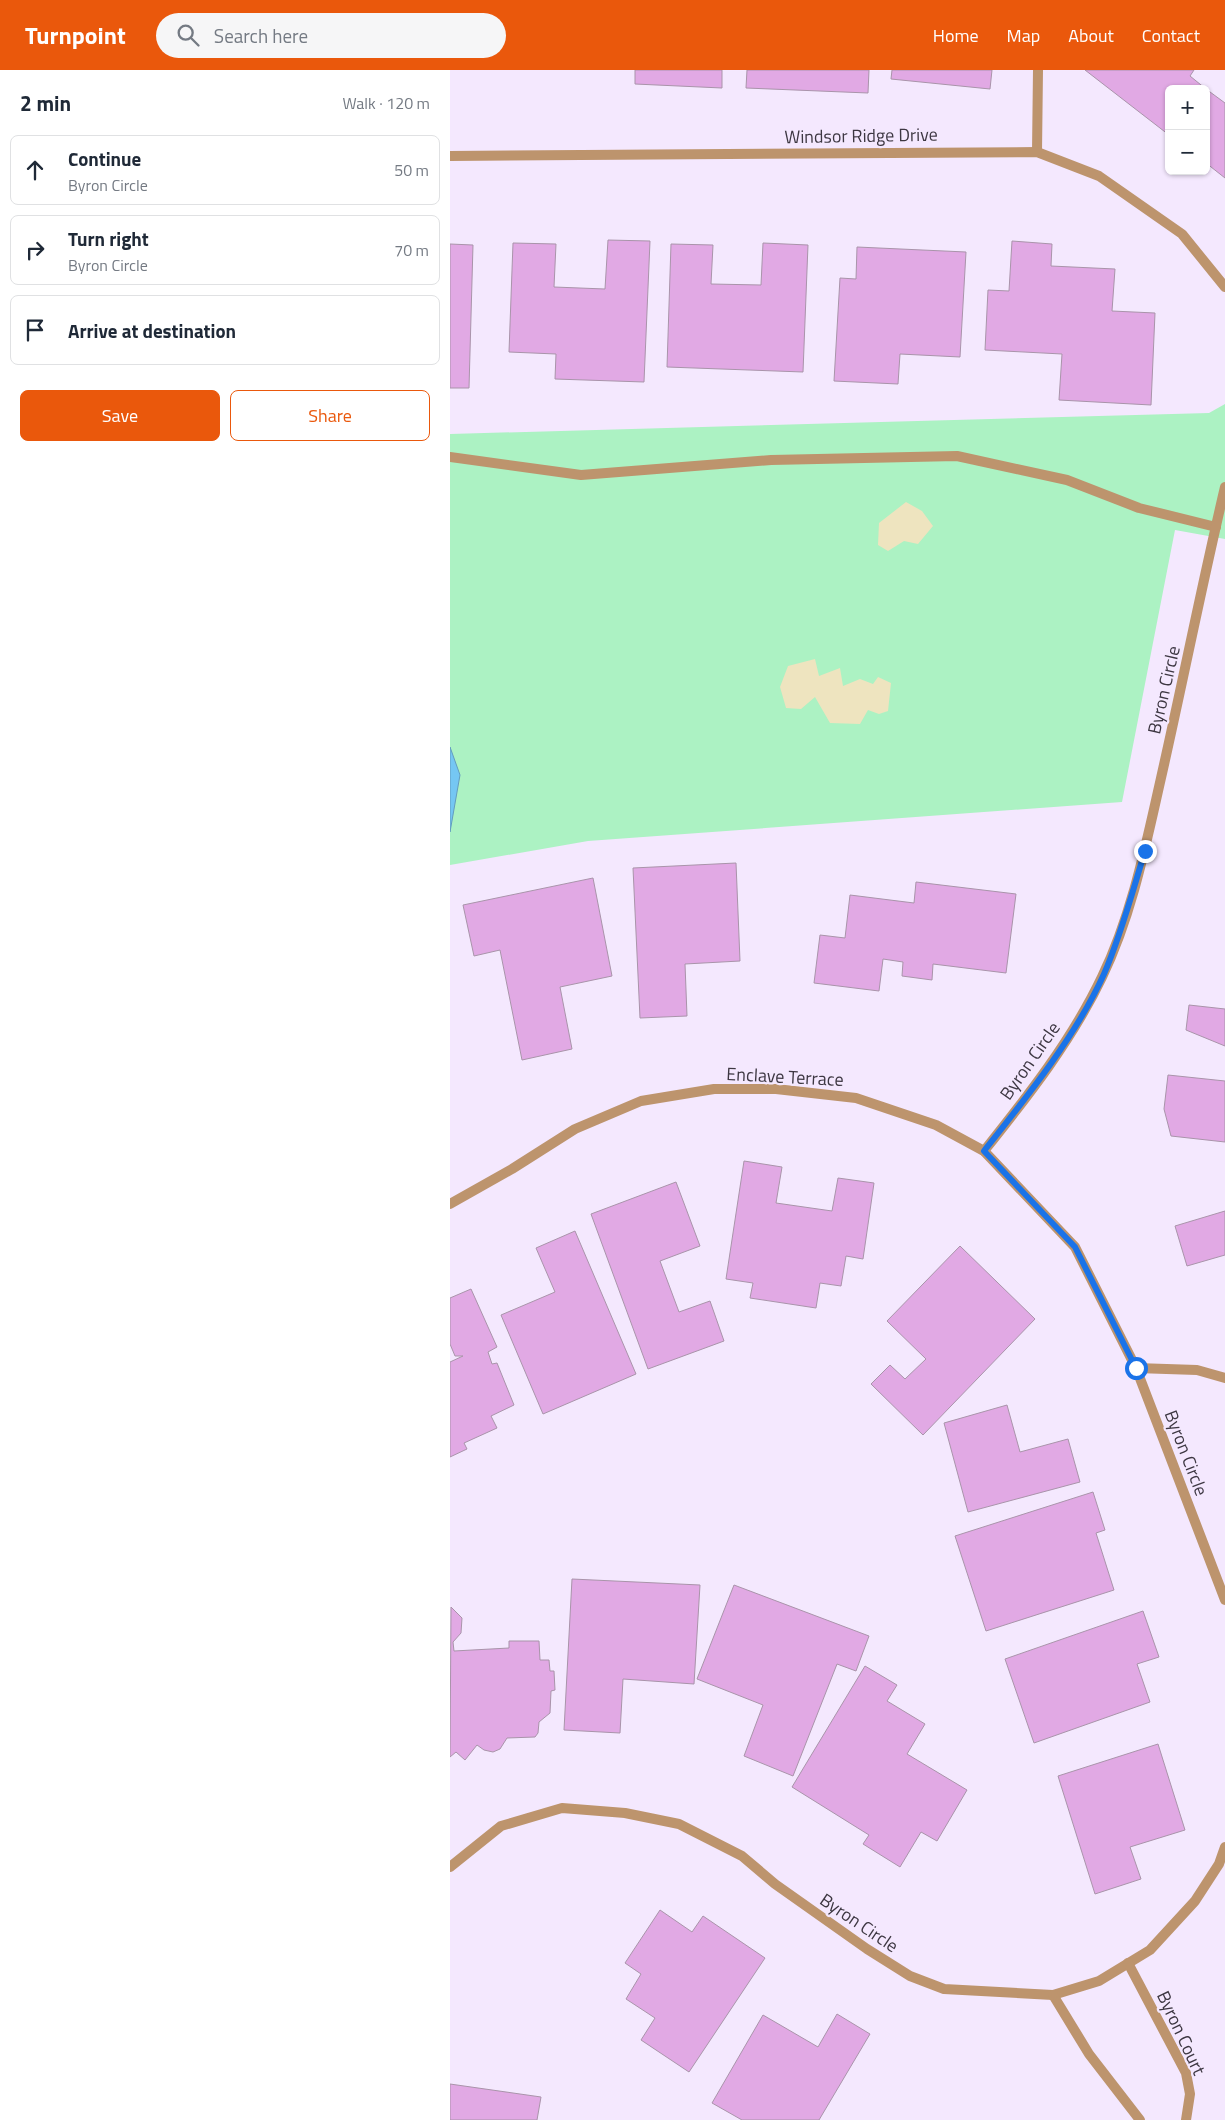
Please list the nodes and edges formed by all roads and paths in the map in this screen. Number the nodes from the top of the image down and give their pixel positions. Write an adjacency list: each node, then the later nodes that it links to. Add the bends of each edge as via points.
1 (1038, 70): 2 (street)
2 (1037, 152): 3 (street, Windsor Ridge Drive); 4 (street, Windsor Ridge Drive, via 1099,176 1182,234)
3 (450, 156)
4 (1225, 287)
5 (450, 457): 7 (street, via 581,475 771,460 957,456 1067,480 1138,508)
6 (1225, 487): 7 (street, Byron Circle)
7 (1216, 527): 8 (street, Byron Circle, via 1145,851 1122,927 1083,1014 1024,1101)
8 (984, 1151): 9 (street, Enclave Terrace, via 936,1125 856,1098 776,1089 714,1089 641,1101 575,1129); 10 (street, Byron Circle, via 1075,1247)
9 (450, 1204)
10 (1136, 1368): 11 (street, via 1198,1370); 12 (street, Byron Circle)
11 (1225, 1378)
12 (1225, 1600)
13 (1225, 1848): 15 (street, Byron Circle, via 1219,1864 1195,1901 1150,1950)
14 (450, 1868): 16 (street, Byron Circle, via 501,1826 562,1808 634,1815 679,1824 742,1856 775,1884 866,1949 910,1976 944,1989)
15 (1128, 1964): 16 (street, Byron Circle, via 1099,1981); 18 (street, Byron Court, via 1186,2073 1190,2094)
16 (1053, 1995): 17 (street, via 1089,2054)
17 (1140, 2120)
18 (1186, 2120)

